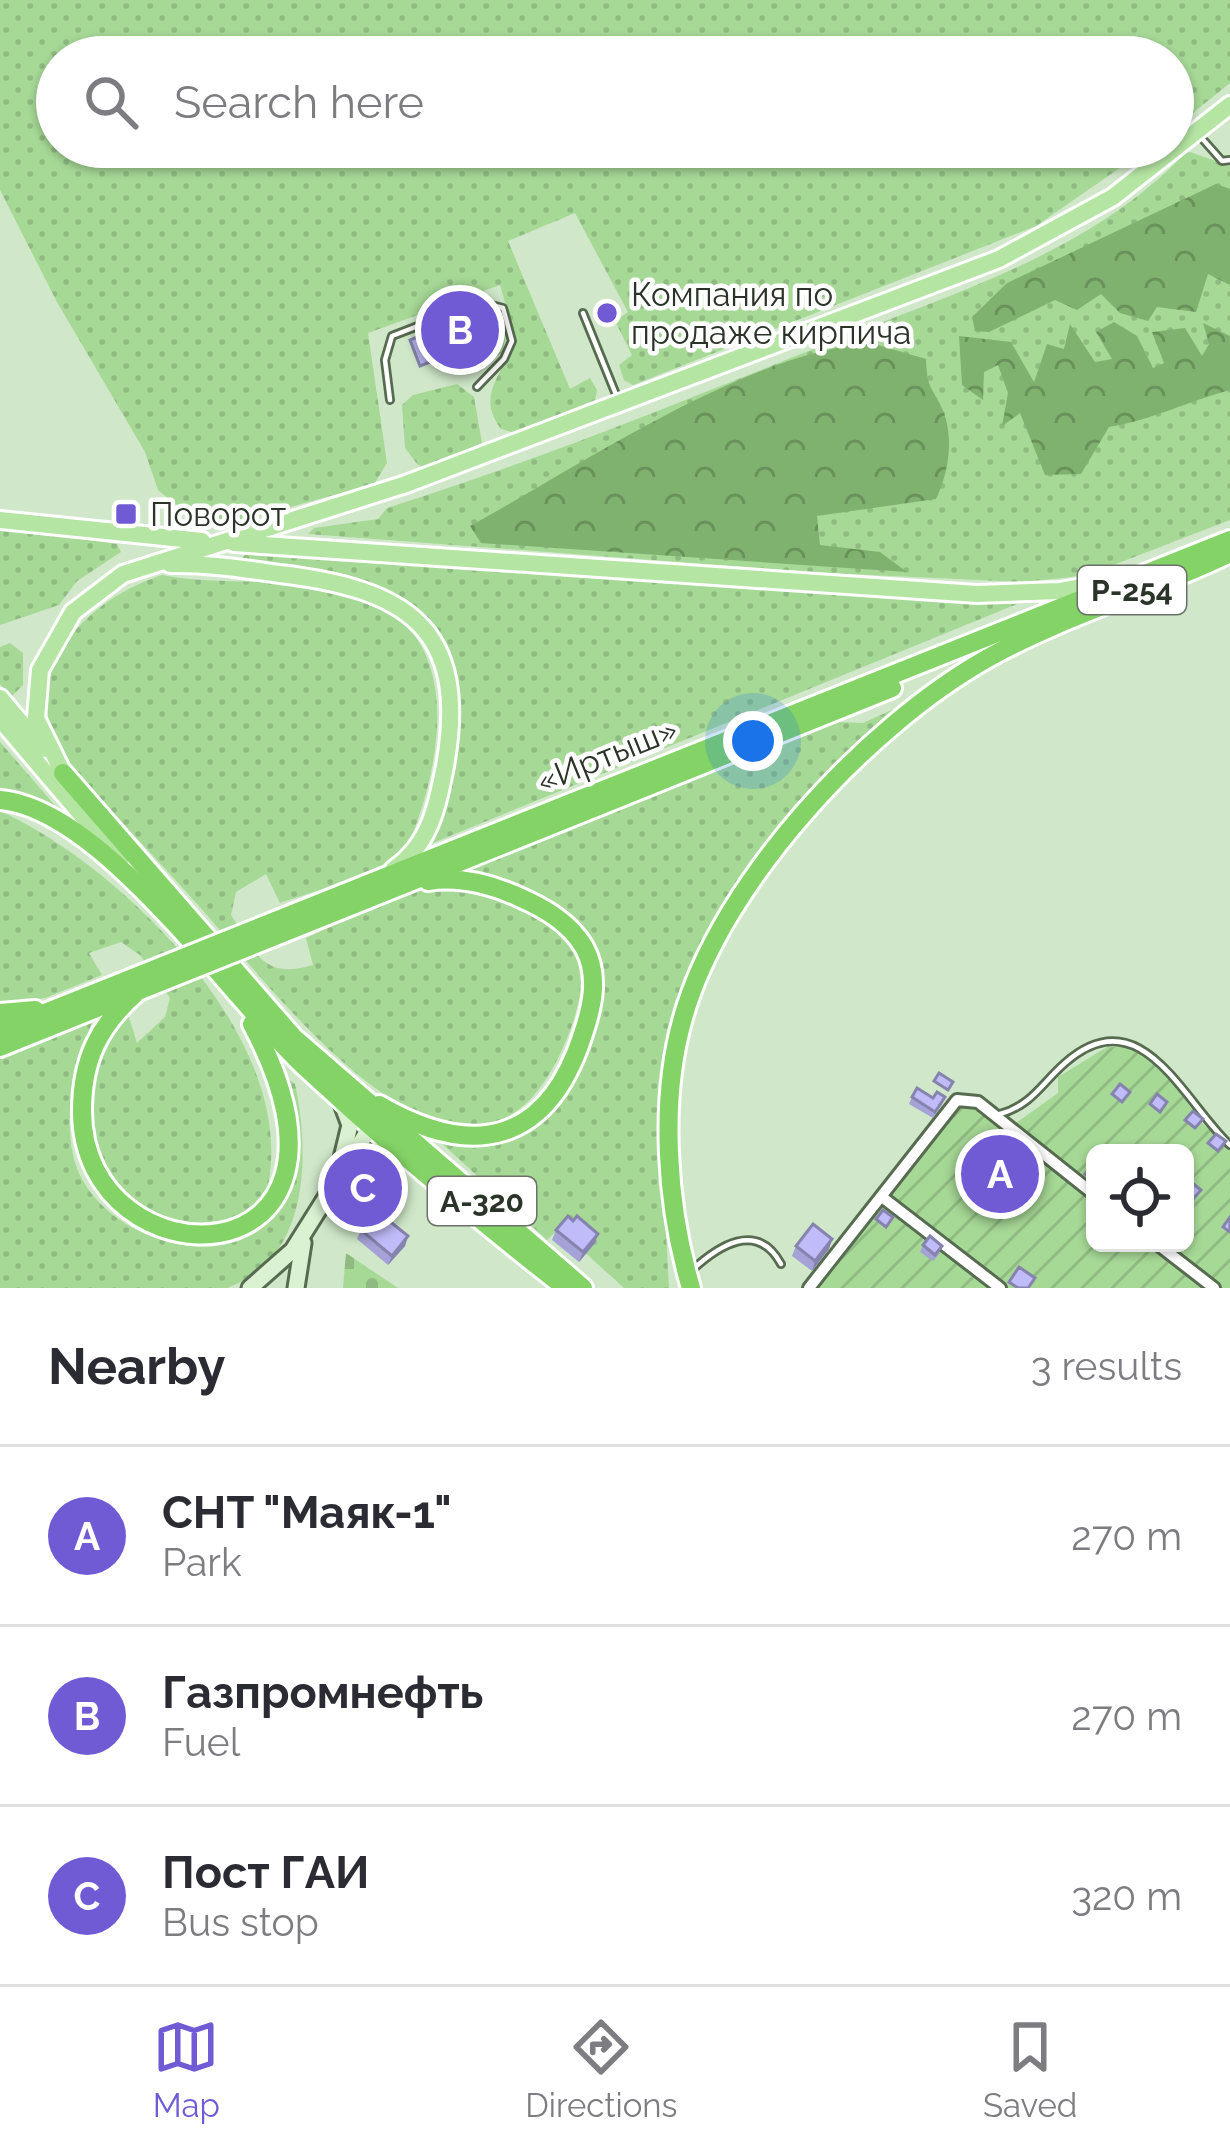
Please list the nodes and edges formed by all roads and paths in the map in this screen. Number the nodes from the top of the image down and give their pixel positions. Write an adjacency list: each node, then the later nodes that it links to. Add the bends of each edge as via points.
1 (1230, 105): 2 (main road)
2 (1197, 132): 3 (main road); 4 (lane)
3 (1194, 134)
4 (1230, 160)
5 (1150, 168): 9 (main road, via 999,260)
6 (583, 313): 9 (lane)
7 (477, 387): 8 (lane, via 512,341 503,308 492,302 392,336 385,360)
8 (391, 400)
9 (620, 404): 12 (main road, via 406,484)
10 (0, 520): 12 (main road)
11 (1230, 538): 12 (main road, via 1096,585 1007,593); 19 (highway, «Иртыш» / Р-254)
12 (218, 542): 14 (main road)
13 (1230, 551): 19 (highway, «Иртыш» / Р-254); 38 (highway, via 963,673 886,733 774,853 702,969 677,1041 673,1170)
14 (145, 566): 17 (main road, via 88,598 44,658 36,718); 19 (main road, via 204,565 363,587 395,602 426,633 451,706 439,796 420,845)
15 (0, 698): 17 (main road)
16 (0, 719): 20 (main road)
17 (63, 772): 27 (highway)
18 (0, 800): 20 (highway, via 50,818)
19 (380, 886): 22 (highway, «Иртыш» / Р-254, bridge); 27 (highway, via 454,879 493,886 546,911 589,959 591,1010 554,1098 510,1132 464,1134 422,1124)
20 (146, 891): 21 (highway)
21 (223, 980): 22 (highway, via 271,1064 286,1158 268,1218 222,1246 178,1241 131,1220 105,1197 88,1163 87,1062); 27 (highway)
22 (134, 985): 23 (highway, Р-254); 26 (highway, Р-254)
23 (92, 994): 24 (highway); 25 (highway, Р-254)
24 (0, 1013)
25 (0, 1031)
26 (0, 1046)
27 (341, 1089): 29 (highway, А-320); 32 (street, via 350,1126)
28 (995, 1116): 30 (lane, via 1021,1108 1088,1047 1137,1044 1157,1056); 33 (street); 34 (street, via 971,1098 957,1100)
29 (376, 1120): 31 (highway, А-320); 32 (street); 42 (highway, А-320)
30 (1230, 1144)
31 (404, 1154): 32 (street, via 369,1153); 41 (highway, А-320)
32 (334, 1180): 35 (street)
33 (1086, 1188)
34 (882, 1197): 43 (street); 44 (street)
35 (307, 1229): 39 (street); 40 (street)
36 (1168, 1252): 45 (street)
37 (781, 1264): 38 (lane, via 740,1239 718,1246)
38 (689, 1281)
39 (250, 1288)
40 (296, 1288)
41 (566, 1288)
42 (583, 1288)
43 (810, 1288)
44 (1000, 1288)
45 (1214, 1288)

